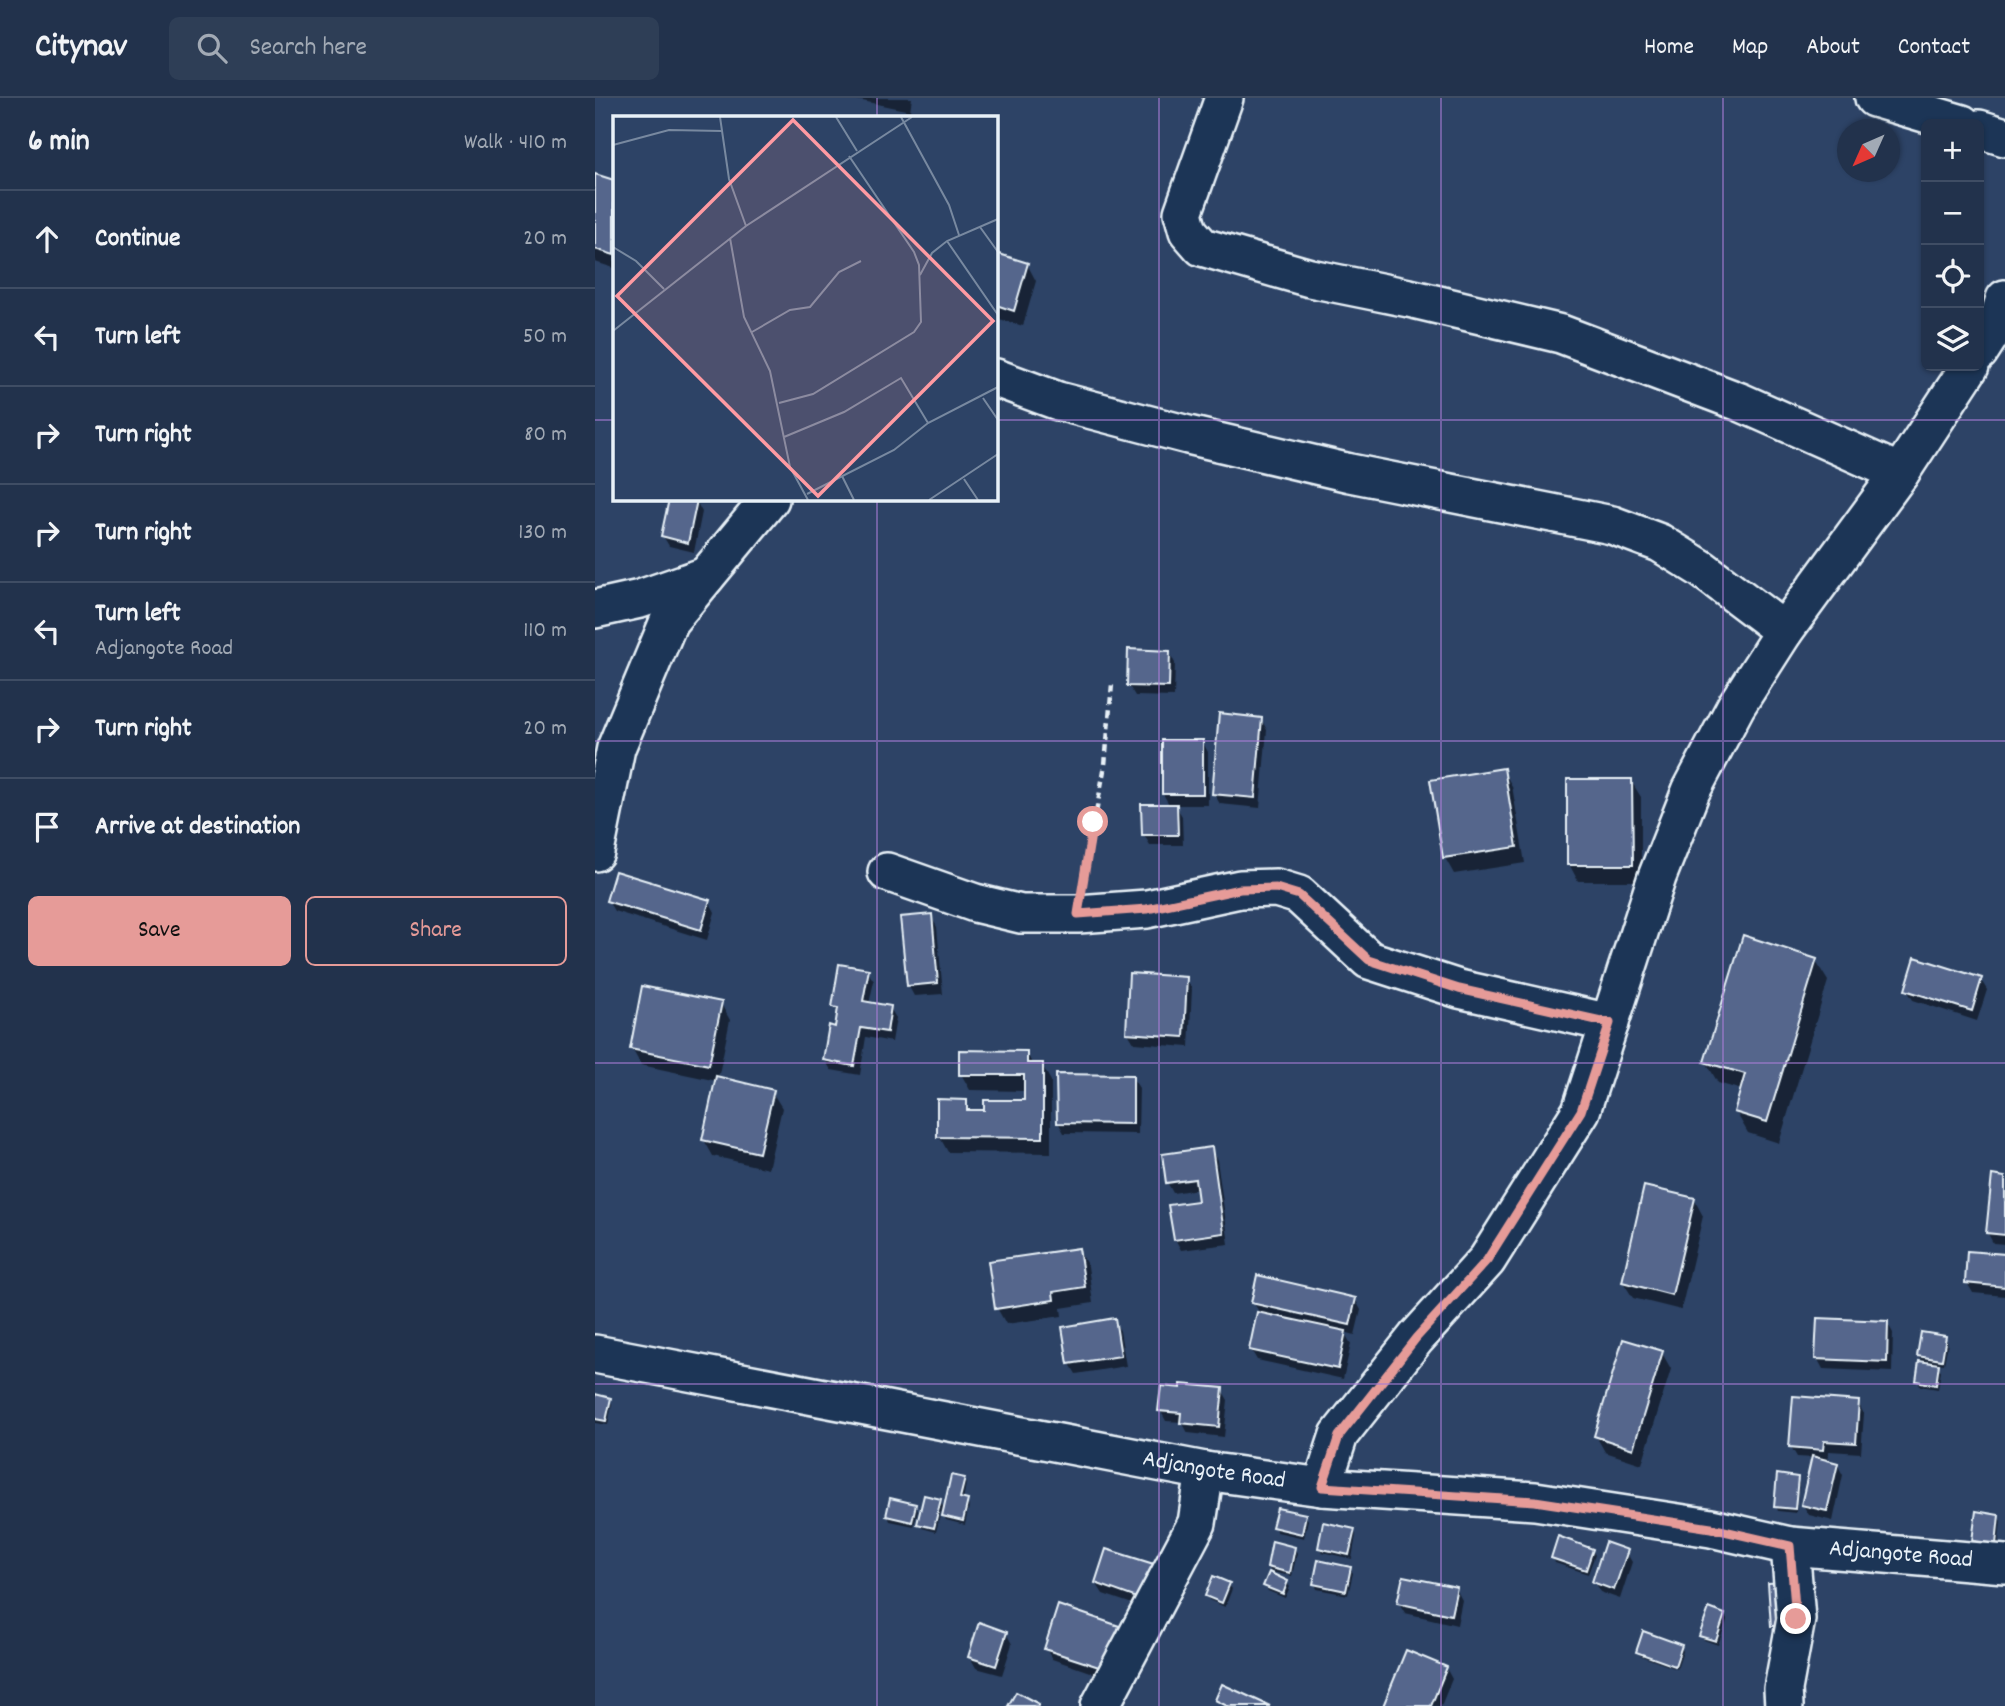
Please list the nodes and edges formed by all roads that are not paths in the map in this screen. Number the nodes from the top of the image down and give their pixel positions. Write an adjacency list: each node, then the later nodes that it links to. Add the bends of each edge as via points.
1 (1224, 98): 10 (street, via 1183,213 1188,231 1202,247 1310,278 1560,334 1740,402)
2 (1874, 98): 3 (street)
3 (1945, 119)
4 (1984, 131): 5 (street)
5 (2005, 137)
6 (2005, 299): 7 (street)
7 (1984, 344)
8 (1967, 371): 10 (street)
9 (997, 378): 14 (street, via 1058,401 1188,435 1350,473 1612,525 1660,543)
10 (1901, 473): 14 (street)
11 (769, 500): 12 (street)
12 (706, 576): 13 (street); 15 (street, via 669,621 637,693 615,748)
13 (595, 609)
14 (1784, 631): 17 (street, via 1736,706 1691,791 1657,877)
15 (595, 852)
16 (887, 872): 17 (street, via 975,904 1010,911 1078,914 1147,909 1240,889 1276,888 1299,895 1369,960 1459,989)
17 (1610, 1023): 20 (street, via 1581,1111 1487,1260 1416,1338 1339,1436)
18 (595, 1354): 19 (street, Adjangote Road)
19 (1205, 1471): 20 (street, Adjangote Road); 23 (street, via 1197,1523)
20 (1322, 1487): 21 (street, Adjangote Road, via 1535,1501 1711,1528)
21 (1790, 1546): 22 (street, Adjangote Road); 24 (street, via 1796,1619)
22 (2005, 1564)
23 (1100, 1706)
24 (1784, 1706)

